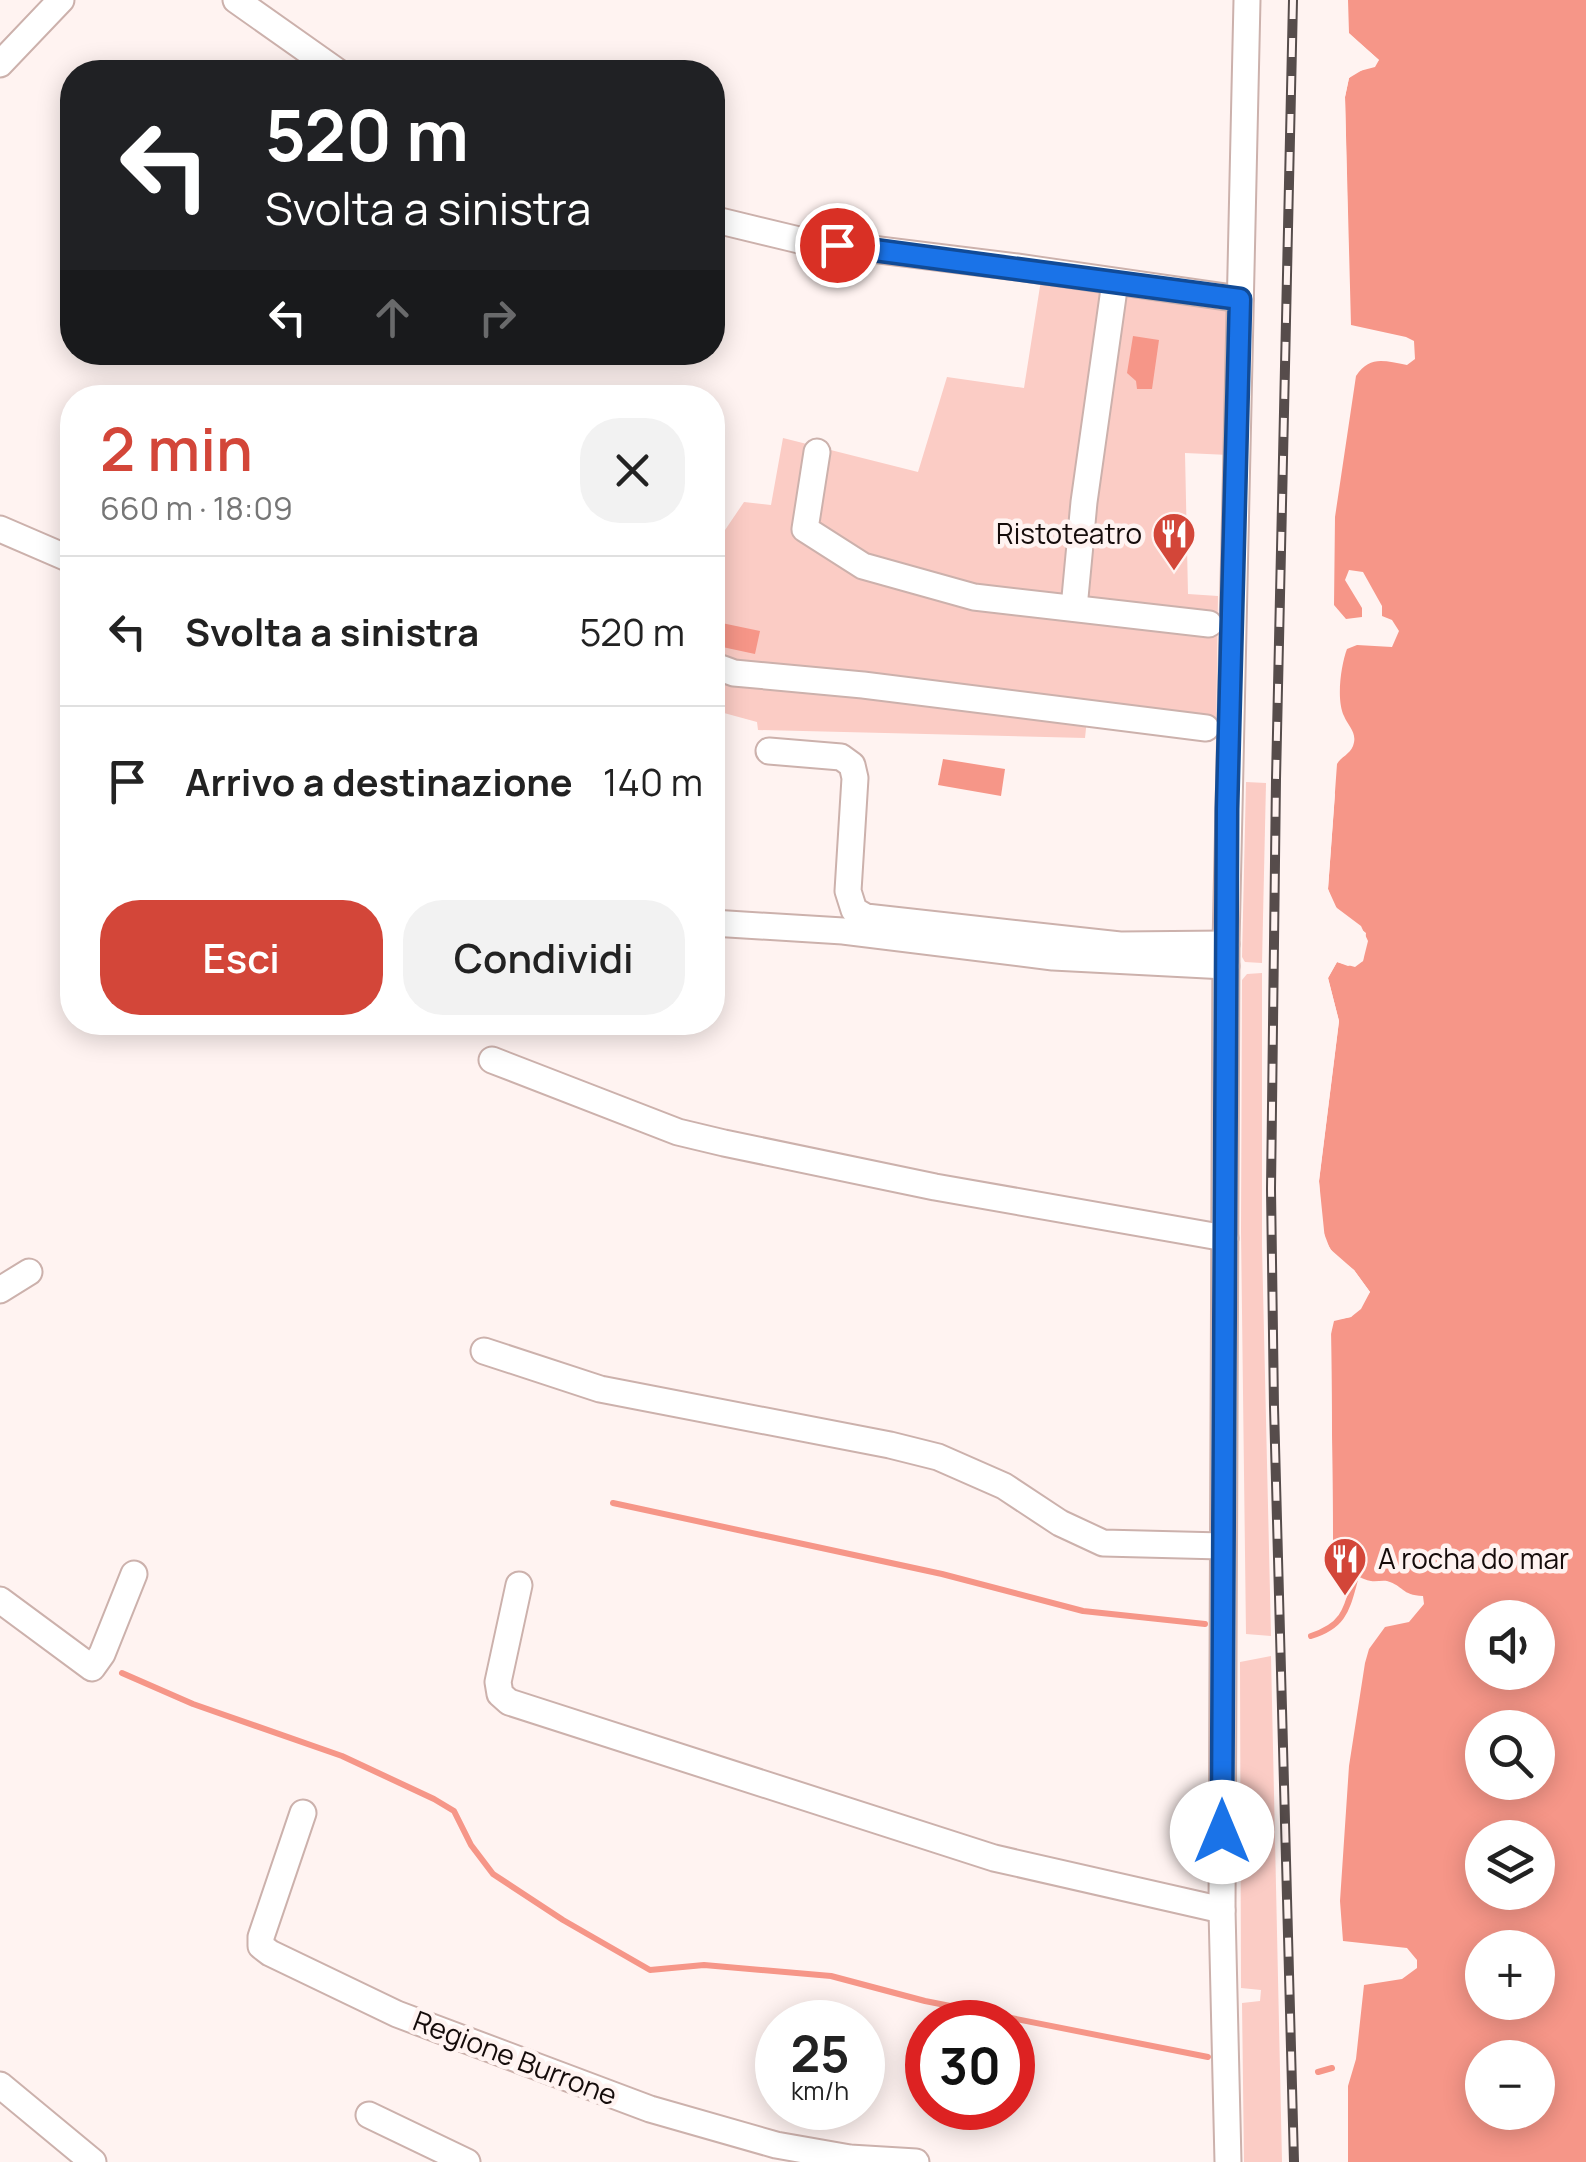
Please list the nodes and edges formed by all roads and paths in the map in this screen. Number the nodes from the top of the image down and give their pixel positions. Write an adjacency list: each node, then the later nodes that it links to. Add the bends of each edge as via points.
1 (61, 0): 5 (street)
2 (236, 0): 4 (street)
3 (1246, 0): 8 (street)
4 (321, 60)
5 (0, 64)
6 (725, 223): 7 (street, via 799,240)
7 (1116, 282): 8 (street); 12 (street)
8 (1240, 299): 18 (street)
9 (817, 452): 12 (street, via 805,529 863,566 974,597)
10 (6, 531): 11 (street)
11 (60, 555)
12 (1074, 608): 13 (street)
13 (1208, 624)
14 (725, 670): 15 (street)
15 (1206, 728)
16 (769, 751): 18 (street, via 841,757 852,764 848,891 854,910 866,917)
17 (725, 923): 18 (street, via 1052,957)
18 (1226, 955): 20 (street)
19 (492, 1060): 20 (street, via 678,1132 935,1188)
20 (1225, 1238): 24 (street)
21 (29, 1272): 22 (street)
22 (0, 1290)
23 (484, 1352): 24 (street, via 600,1390 938,1457 1103,1543)
24 (1222, 1546): 29 (street)
25 (134, 1574): 27 (street, via 92,1668)
26 (519, 1585): 29 (street, via 498,1682 510,1702 994,1858)
27 (0, 1600)
28 (303, 1813): 34 (street, Regione Burrone, via 261,1936 270,1954 397,2014 650,2109 776,2145)
29 (1222, 1910): 35 (street)
30 (0, 2084): 32 (street)
31 (369, 2115): 33 (street)
32 (93, 2162)
33 (467, 2162)
34 (916, 2162)
35 (1228, 2162)

